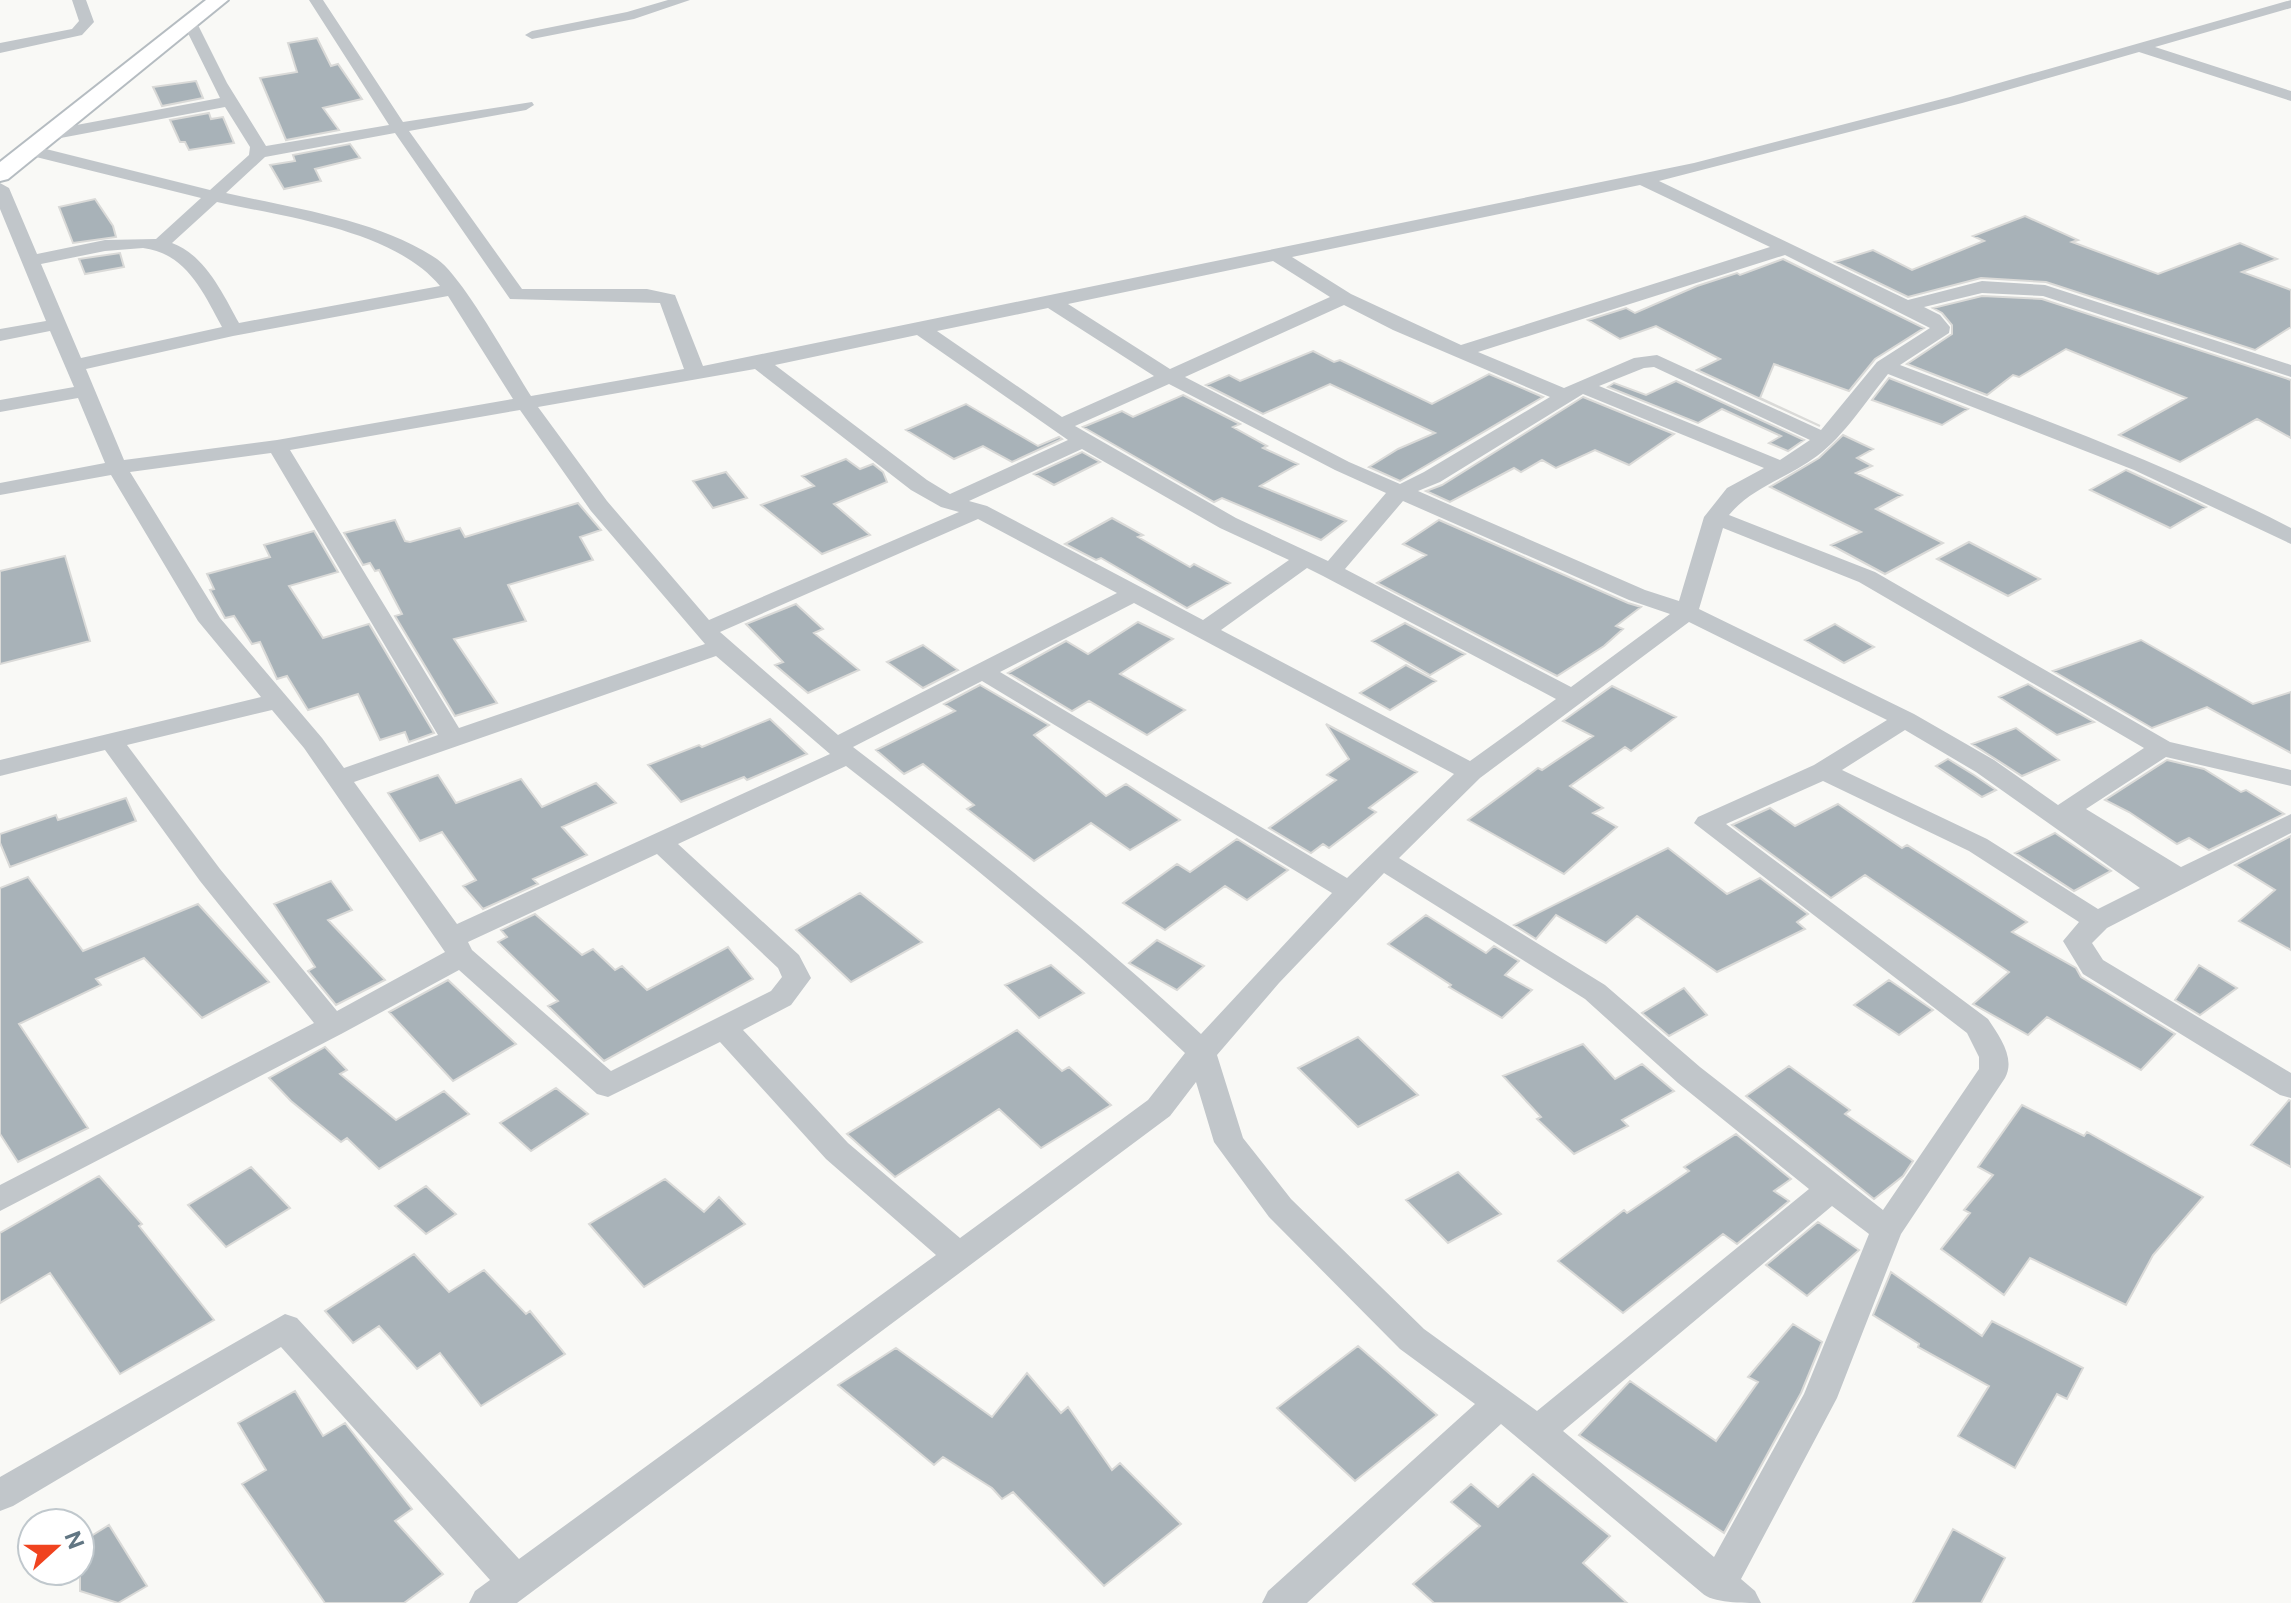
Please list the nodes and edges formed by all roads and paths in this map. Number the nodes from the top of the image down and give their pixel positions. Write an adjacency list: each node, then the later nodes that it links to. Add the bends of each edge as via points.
1 (79, 0): 9 (street, via 87,22 77,32)
2 (218, 0): 6 (main road)
3 (316, 0): 13 (street)
4 (683, 0): 7 (street)
5 (2291, 3): 8 (street)
6 (190, 23): 11 (street); 14 (main road)
7 (532, 35)
8 (2139, 47): 10 (street); 18 (street, via 1940,104)
9 (0, 48)
10 (2291, 96)
11 (230, 101): 14 (street); 16 (street)
12 (526, 105): 13 (street)
13 (399, 128): 16 (street); 38 (street, via 517,295 668,299)
14 (50, 135): 15 (main road)
15 (30, 150): 17 (main road); 20 (street)
16 (257, 153): 20 (street)
17 (0, 174)
18 (1642, 179): 22 (street); 23 (street)
19 (0, 188): 24 (street)
20 (214, 196): 21 (street); 25 (street, via 328,221 386,241 432,264)
21 (161, 244): 24 (street, via 96,248); 31 (street, via 177,252 208,284)
22 (1787, 248): 28 (street); 33 (street)
23 (1278, 256): 26 (street); 27 (street)
24 (33, 260): 29 (street)
25 (453, 289): 31 (street); 42 (street)
26 (1344, 298): 33 (street); 39 (street)
27 (1052, 302): 30 (street); 39 (street)
28 (1906, 306): 36 (street, via 1933,319 1939,333); 37 (street, via 1982,287 2045,291)
29 (59, 324): 32 (street); 35 (street)
30 (921, 329): 34 (street); 44 (street)
31 (233, 330): 35 (street)
32 (0, 335)
33 (1459, 352): 41 (street)
34 (759, 362): 38 (street); 52 (street, via 919,485)
35 (75, 365): 40 (street)
36 (1884, 366): 45 (street); 55 (street, via 2100,448)
37 (2291, 371)
38 (695, 372): 42 (street)
39 (1168, 376): 44 (street); 51 (street)
40 (86, 391): 43 (street); 48 (street)
41 (1574, 391): 45 (street, via 1641,362 1657,361); 49 (street); 51 (street)
42 (524, 401): 47 (street); 61 (street, via 599,506)
43 (0, 406)
44 (1061, 425): 46 (street)
45 (1824, 439): 49 (street)
46 (1083, 441): 52 (street); 56 (street, via 1228,523)
47 (277, 446): 48 (street); 66 (street)
48 (117, 467): 50 (street); 64 (street, via 210,621)
49 (1782, 468): 54 (street, via 1735,493)
50 (0, 489)
51 (1399, 492): 57 (street); 59 (street)
52 (949, 502): 53 (street)
53 (979, 511): 58 (street); 61 (street)
54 (1715, 517): 59 (street); 68 (street, via 1867,577)
55 (2291, 537)
56 (1305, 559): 57 (street); 60 (street)
57 (1331, 571): 63 (street)
58 (1135, 593): 60 (street); 62 (street)
59 (1687, 612): 63 (street); 65 (street)
60 (1205, 630): 72 (street)
61 (713, 638): 66 (street); 69 (street)
62 (982, 671): 69 (street); 79 (street)
63 (1573, 698): 72 (street)
64 (277, 701): 67 (street); 74 (street)
65 (1905, 719): 71 (street); 78 (street)
66 (453, 738): 74 (street)
67 (111, 741): 70 (street); 82 (street, via 210,875)
68 (2162, 748): 73 (street); 78 (street, via 2070,807)
69 (842, 750): 76 (street); 84 (street, via 1002,874)
70 (0, 768)
71 (1823, 771): 80 (street, via 1978,845); 88 (street, via 1707,823 1978,1026 1994,1057 1994,1070)
72 (1471, 772): 77 (street)
73 (2291, 778)
74 (339, 779): 81 (street)
75 (2291, 822): 78 (street)
76 (660, 842): 81 (street); 83 (street, via 789,962 797,978 781,998)
77 (1381, 859): 79 (street); 86 (street, via 1595,992)
78 (2171, 884): 80 (street)
79 (1351, 892): 84 (street)
80 (2097, 921): 85 (street, via 2077,941 2093,967)
81 (456, 947): 82 (street); 83 (street, via 608,1086)
82 (333, 1026): 87 (street)
83 (723, 1026): 89 (street, via 837,1151)
84 (1201, 1051): 89 (street, via 1159,1108); 90 (street, via 1229,1142 1280,1208 1412,1339)
85 (2291, 1087)
86 (1831, 1189): 88 (street); 91 (street)
87 (0, 1199)
88 (1887, 1230): 94 (street)
89 (959, 1256): 93 (street)
90 (1499, 1404): 91 (street); 96 (street)
91 (1538, 1431): 94 (street)
92 (0, 1495): 93 (street, via 285,1328)
93 (516, 1582): 95 (street)
94 (1735, 1597)
95 (488, 1603)
96 (1281, 1603)

